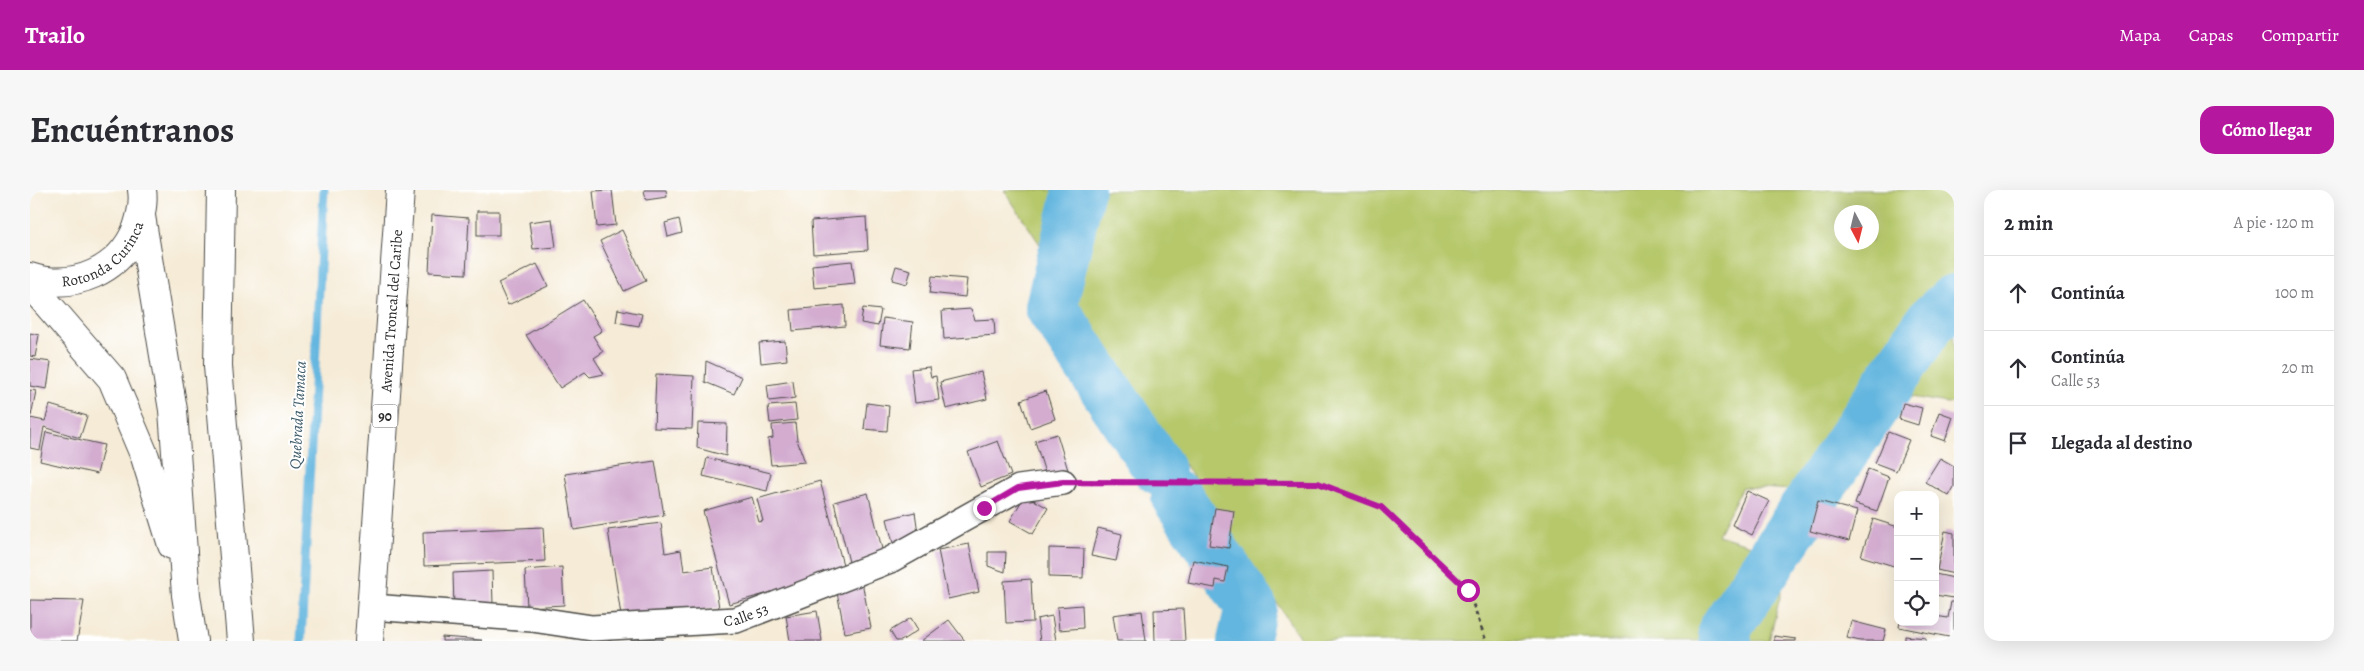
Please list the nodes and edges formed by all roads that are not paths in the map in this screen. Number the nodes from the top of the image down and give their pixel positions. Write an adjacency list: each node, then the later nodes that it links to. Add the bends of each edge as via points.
1 (221, 190): 11 (main road, via 218,366)
2 (400, 190): 8 (main road, Avenida Troncal del Caribe / 90)
3 (141, 203): 4 (main road, Rotonda Curinca, via 132,240 116,260 95,275 71,282 46,282); 7 (main road, via 173,410)
4 (30, 277)
5 (30, 284): 7 (main road, via 112,379 145,457)
6 (1063, 482): 9 (street, Calle 53, via 1018,488 890,560 736,620)
7 (186, 595): 10 (main road)
8 (372, 607): 9 (street, Calle 53, via 532,619); 12 (main road, Avenida Troncal del Caribe / 90)
9 (593, 635)
10 (193, 641)
11 (241, 641)
12 (370, 641)

